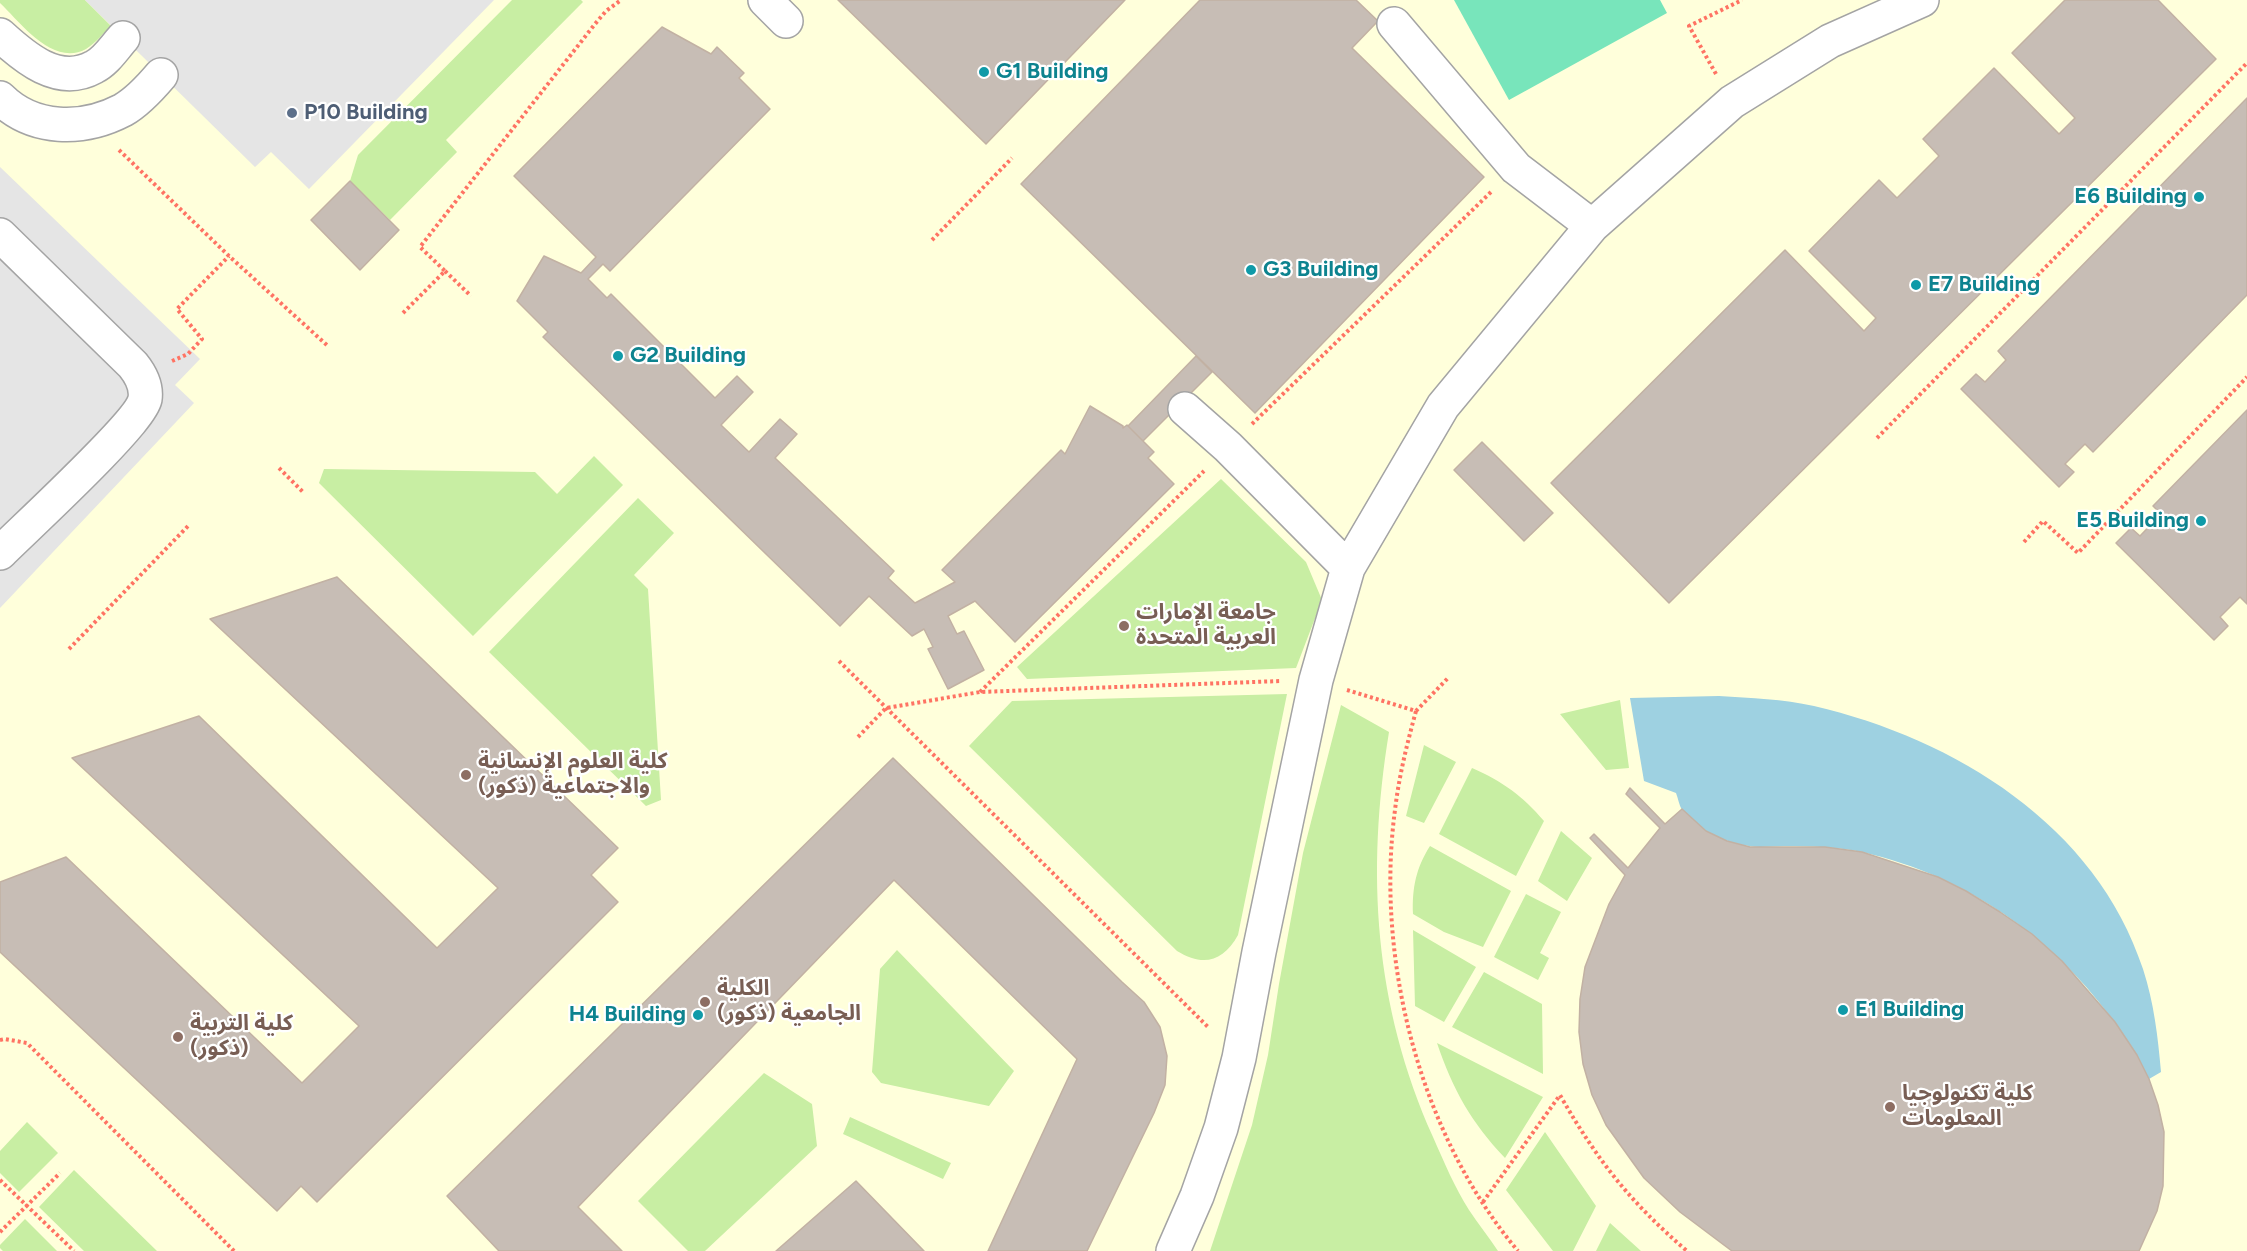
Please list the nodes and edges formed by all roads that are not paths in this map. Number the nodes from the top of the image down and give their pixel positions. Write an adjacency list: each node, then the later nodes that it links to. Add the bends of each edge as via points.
1 (1922, 0): 7 (street, via 1830,41 1732,102)
2 (1394, 24): 7 (street, via 1516,168)
3 (0, 35): 4 (street, via 37,65 55,72 75,73 93,68)
4 (123, 38)
5 (161, 75): 6 (street, via 124,110 91,122 56,126 28,118)
6 (0, 98)
7 (1592, 226): 11 (street, via 1443,406)
8 (0, 235): 10 (street, via 141,375 145,387 140,411)
9 (1185, 409): 11 (street)
10 (0, 553)
11 (1348, 568): 12 (street, via 1316,680 1239,1058 1221,1128)
12 (1173, 1251)

